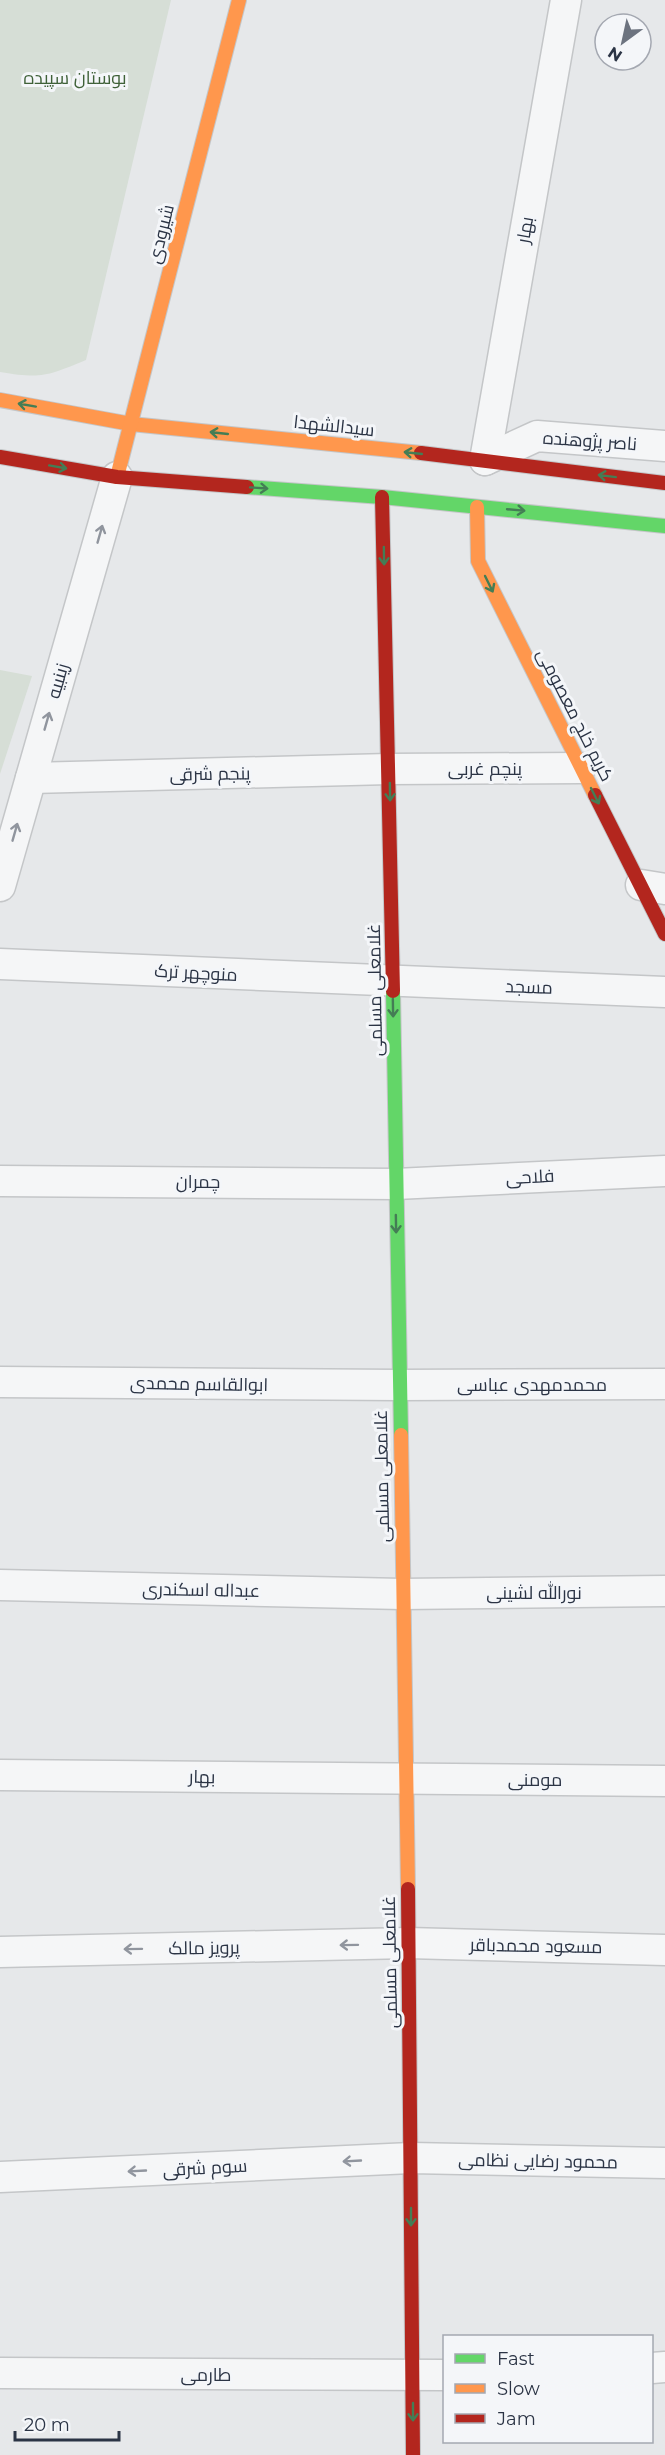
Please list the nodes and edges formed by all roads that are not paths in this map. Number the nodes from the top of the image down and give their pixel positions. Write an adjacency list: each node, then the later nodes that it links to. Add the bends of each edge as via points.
1 (239, 0): 4 (street, شیرودی)
2 (566, 0): 7 (street, بهار)
3 (0, 400): 4 (street, سیدالشهدا, one-way to 3)
4 (130, 424): 7 (street, سیدالشهدا, one-way to 4); 8 (street, شیرودی)
5 (665, 446): 7 (street, ناصر پژوهنده, via 537,436)
6 (0, 457): 8 (street, one-way to 8)
7 (485, 460): 9 (street, سیدالشهدا, one-way to 7)
8 (117, 477): 10 (street, one-way to 10); 15 (street, زینبیه, one-way to 8)
9 (665, 483)
10 (382, 497): 11 (street); 14 (street, غلامعلی مسلمی, one-way to 14)
11 (477, 507): 12 (street, one-way to 12); 13 (street, کریم خلج معصومی, one-way to 13, via 478,561)
12 (665, 526)
13 (580, 768): 14 (street, پنچم غربی); 17 (street, کریم خلج معصومی, one-way to 17)
14 (389, 769): 15 (street, پنجم شرقی); 20 (street, غلامعلی مسلمی, one-way to 20)
15 (31, 778): 16 (street, زینبیه, one-way to 15)
16 (0, 886)
17 (653, 887): 18 (street, کریم خلج معصومی)
18 (665, 934)
19 (0, 964): 20 (street, منوچهر ترک)
20 (393, 982): 21 (street, مسجد); 24 (street, غلامعلی مسلمی, one-way to 24)
21 (665, 992)
22 (665, 1171): 24 (street, فلاحی)
23 (0, 1181): 24 (street, چمران)
24 (396, 1184): 27 (street, غلامعلی مسلمی, one-way to 27)
25 (0, 1382): 27 (street, ابوالقاسم محمدی)
26 (665, 1384): 27 (street, محمدمهدی عباسی)
27 (399, 1386): 30 (street, غلامعلی مسلمی)
28 (0, 1586): 30 (street, عبداله اسکندری)
29 (665, 1592): 30 (street, نورالله لشینی)
30 (402, 1594): 32 (street, غلامعلی مسلمی)
31 (0, 1774): 32 (street, بهار)
32 (405, 1779): 33 (street, مومنی); 34 (street, غلامعلی مسلمی)
33 (665, 1781)
34 (408, 1943): 35 (street, مسعود محمدباقر); 36 (street, پرویز مالک, one-way to 36); 37 (street, غلامعلی مسلمی)
35 (665, 1950)
36 (0, 1952)
37 (411, 2158): 38 (street, محمود رضایی نظامی); 39 (street, سوم شرقی, one-way to 39); 42 (street, غلامعلی مسلمی, one-way to 42)
38 (665, 2163)
39 (0, 2177)
40 (0, 2373): 42 (street, طارمی)
41 (443, 2375): 42 (street, طارمی)
42 (412, 2376): 43 (street, غلامعلی مسلمی, one-way to 43)
43 (413, 2455)

